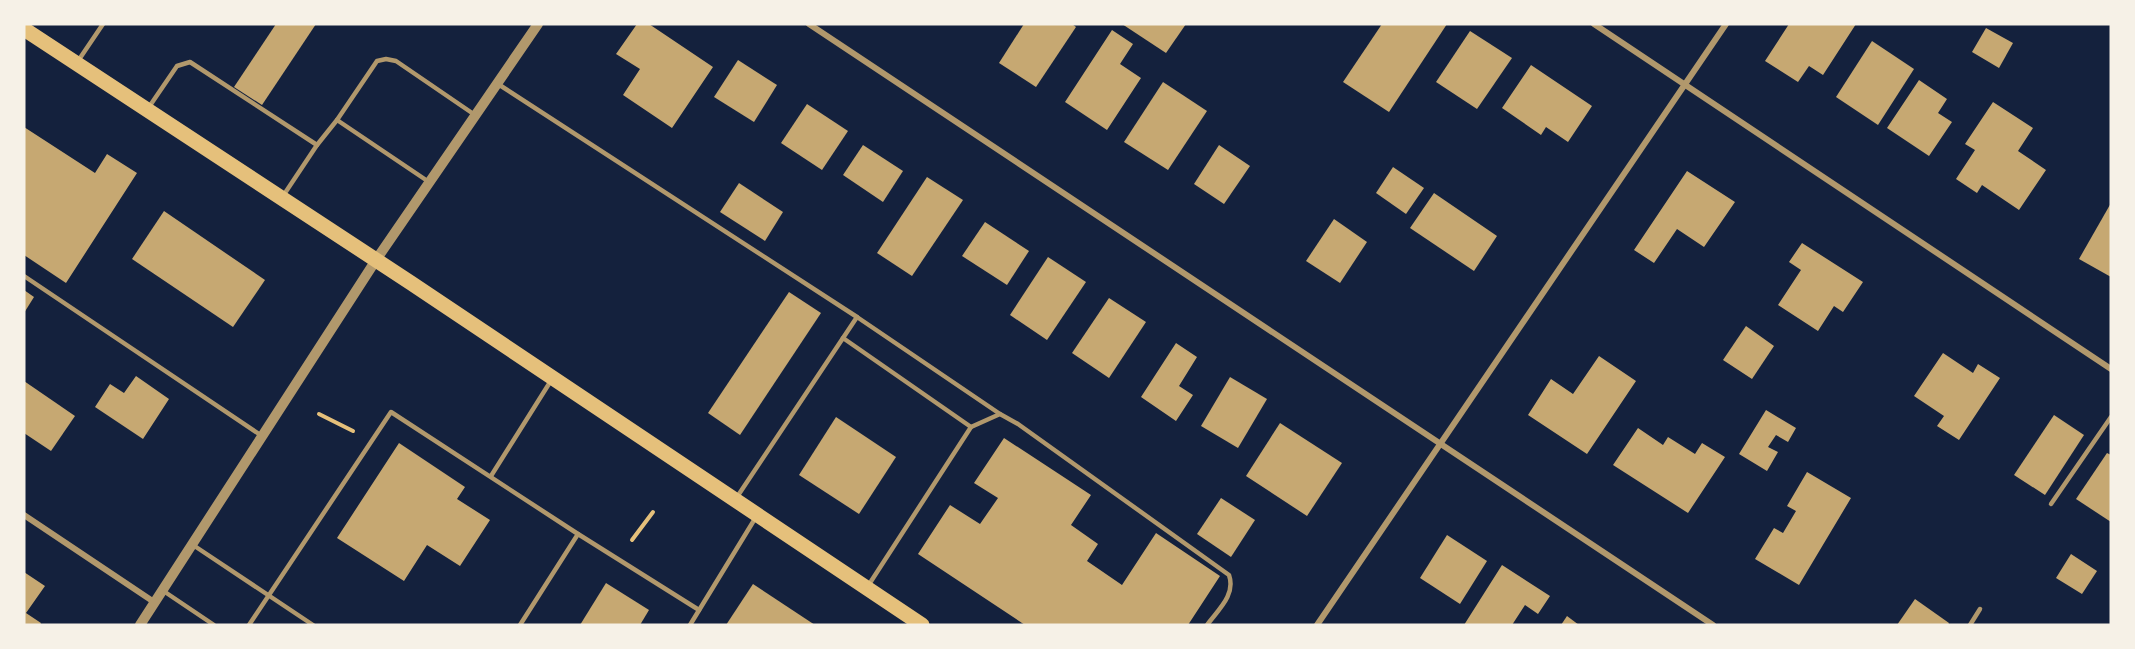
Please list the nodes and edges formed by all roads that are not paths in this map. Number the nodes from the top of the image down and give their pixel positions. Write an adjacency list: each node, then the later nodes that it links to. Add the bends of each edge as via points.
1 (103, 24): 7 (lane)
2 (538, 24): 8 (street)
3 (809, 24): 26 (street)
4 (1594, 24): 9 (street)
5 (1726, 24): 9 (street)
6 (24, 29): 7 (main road)
7 (77, 63): 10 (main road)
8 (497, 83): 11 (street); 18 (lane)
9 (1685, 85): 20 (street); 26 (street)
10 (147, 110): 13 (lane, via 177,66 190,62); 15 (main road)
11 (476, 115): 12 (lane, via 396,61 386,59 377,61); 14 (street)
12 (337, 120): 13 (lane); 14 (lane)
13 (317, 145): 15 (lane)
14 (429, 182): 16 (street)
15 (282, 198): 16 (main road)
16 (376, 260): 21 (main road); 25 (street)
17 (24, 276): 25 (lane)
18 (857, 317): 19 (lane); 22 (lane)
19 (843, 338): 24 (lane); 28 (lane)
20 (2111, 369)
21 (552, 378): 27 (lane); 28 (main road)
22 (1000, 414): 24 (lane); 47 (lane, via 1229,575 1230,593)
23 (2111, 417): 29 (lane)
24 (970, 426): 34 (lane)
25 (262, 436): 33 (street)
26 (1440, 444): 48 (street); 49 (street)
27 (491, 476): 32 (lane); 36 (lane, via 391,412)
28 (735, 500): 30 (main road)
29 (2051, 504)
30 (757, 515): 34 (main road); 39 (lane)
31 (24, 516): 37 (street)
32 (578, 534): 39 (lane); 44 (lane)
33 (192, 545): 35 (street); 36 (lane)
34 (867, 588): 46 (main road)
35 (162, 590): 37 (street); 41 (lane)
36 (269, 596): 42 (lane); 43 (lane)
37 (154, 602): 40 (street)
38 (1980, 609): 50 (lane)
39 (699, 610): 45 (lane)
40 (140, 625)
41 (214, 625)
42 (249, 625)
43 (313, 625)
44 (520, 625)
45 (690, 625)
46 (922, 625)
47 (1207, 625)
48 (1317, 625)
49 (1713, 625)
50 (1970, 625)

